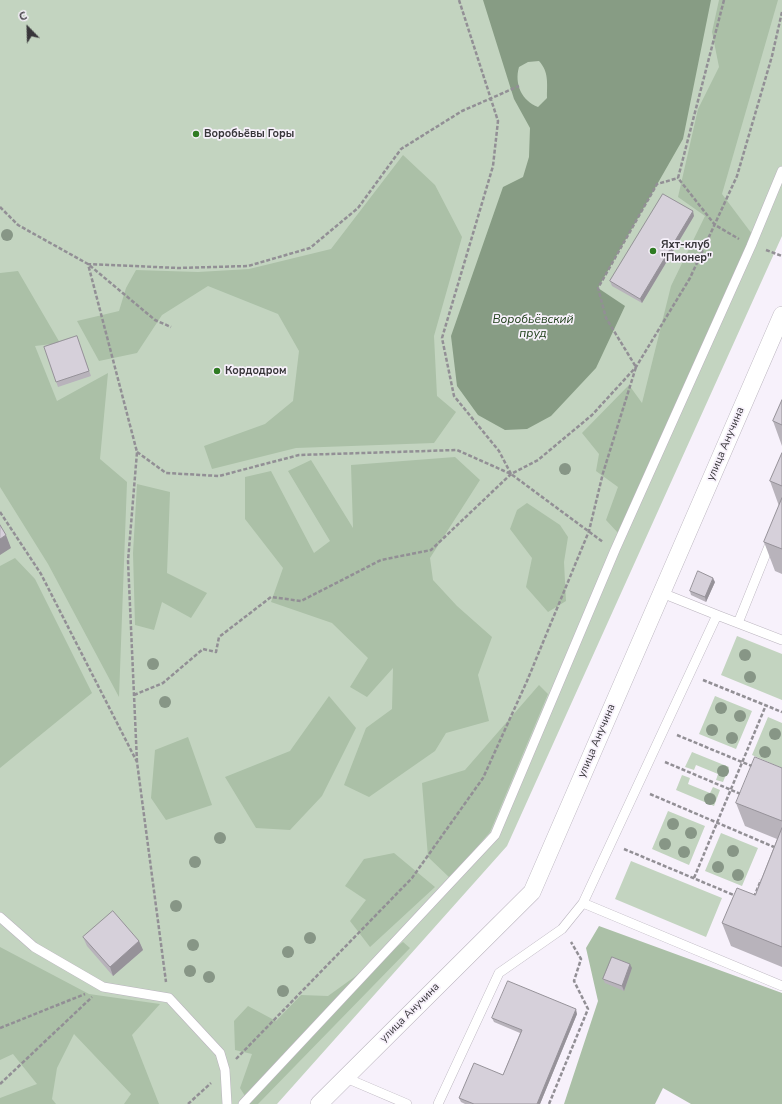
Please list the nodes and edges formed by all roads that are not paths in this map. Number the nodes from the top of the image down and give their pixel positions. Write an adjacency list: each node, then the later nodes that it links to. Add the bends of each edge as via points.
1 (782, 171): 13 (lane, via 615,550 495,835)
2 (782, 315): 4 (street, улица Анучина)
3 (773, 536): 6 (lane)
4 (662, 593): 5 (lane); 11 (street, улица Анучина, via 532,892)
5 (717, 615): 6 (lane); 8 (lane)
6 (738, 623): 7 (lane)
7 (782, 640)
8 (583, 903): 10 (lane); 16 (lane, via 563,928 499,973)
9 (0, 917): 12 (lane, via 34,947 102,987 169,998 220,1053 225,1070)
10 (782, 986)
11 (346, 1078): 14 (street, улица Анучина); 15 (lane)
12 (227, 1104)
13 (243, 1104)
14 (319, 1104)
15 (407, 1104)
16 (438, 1104)

